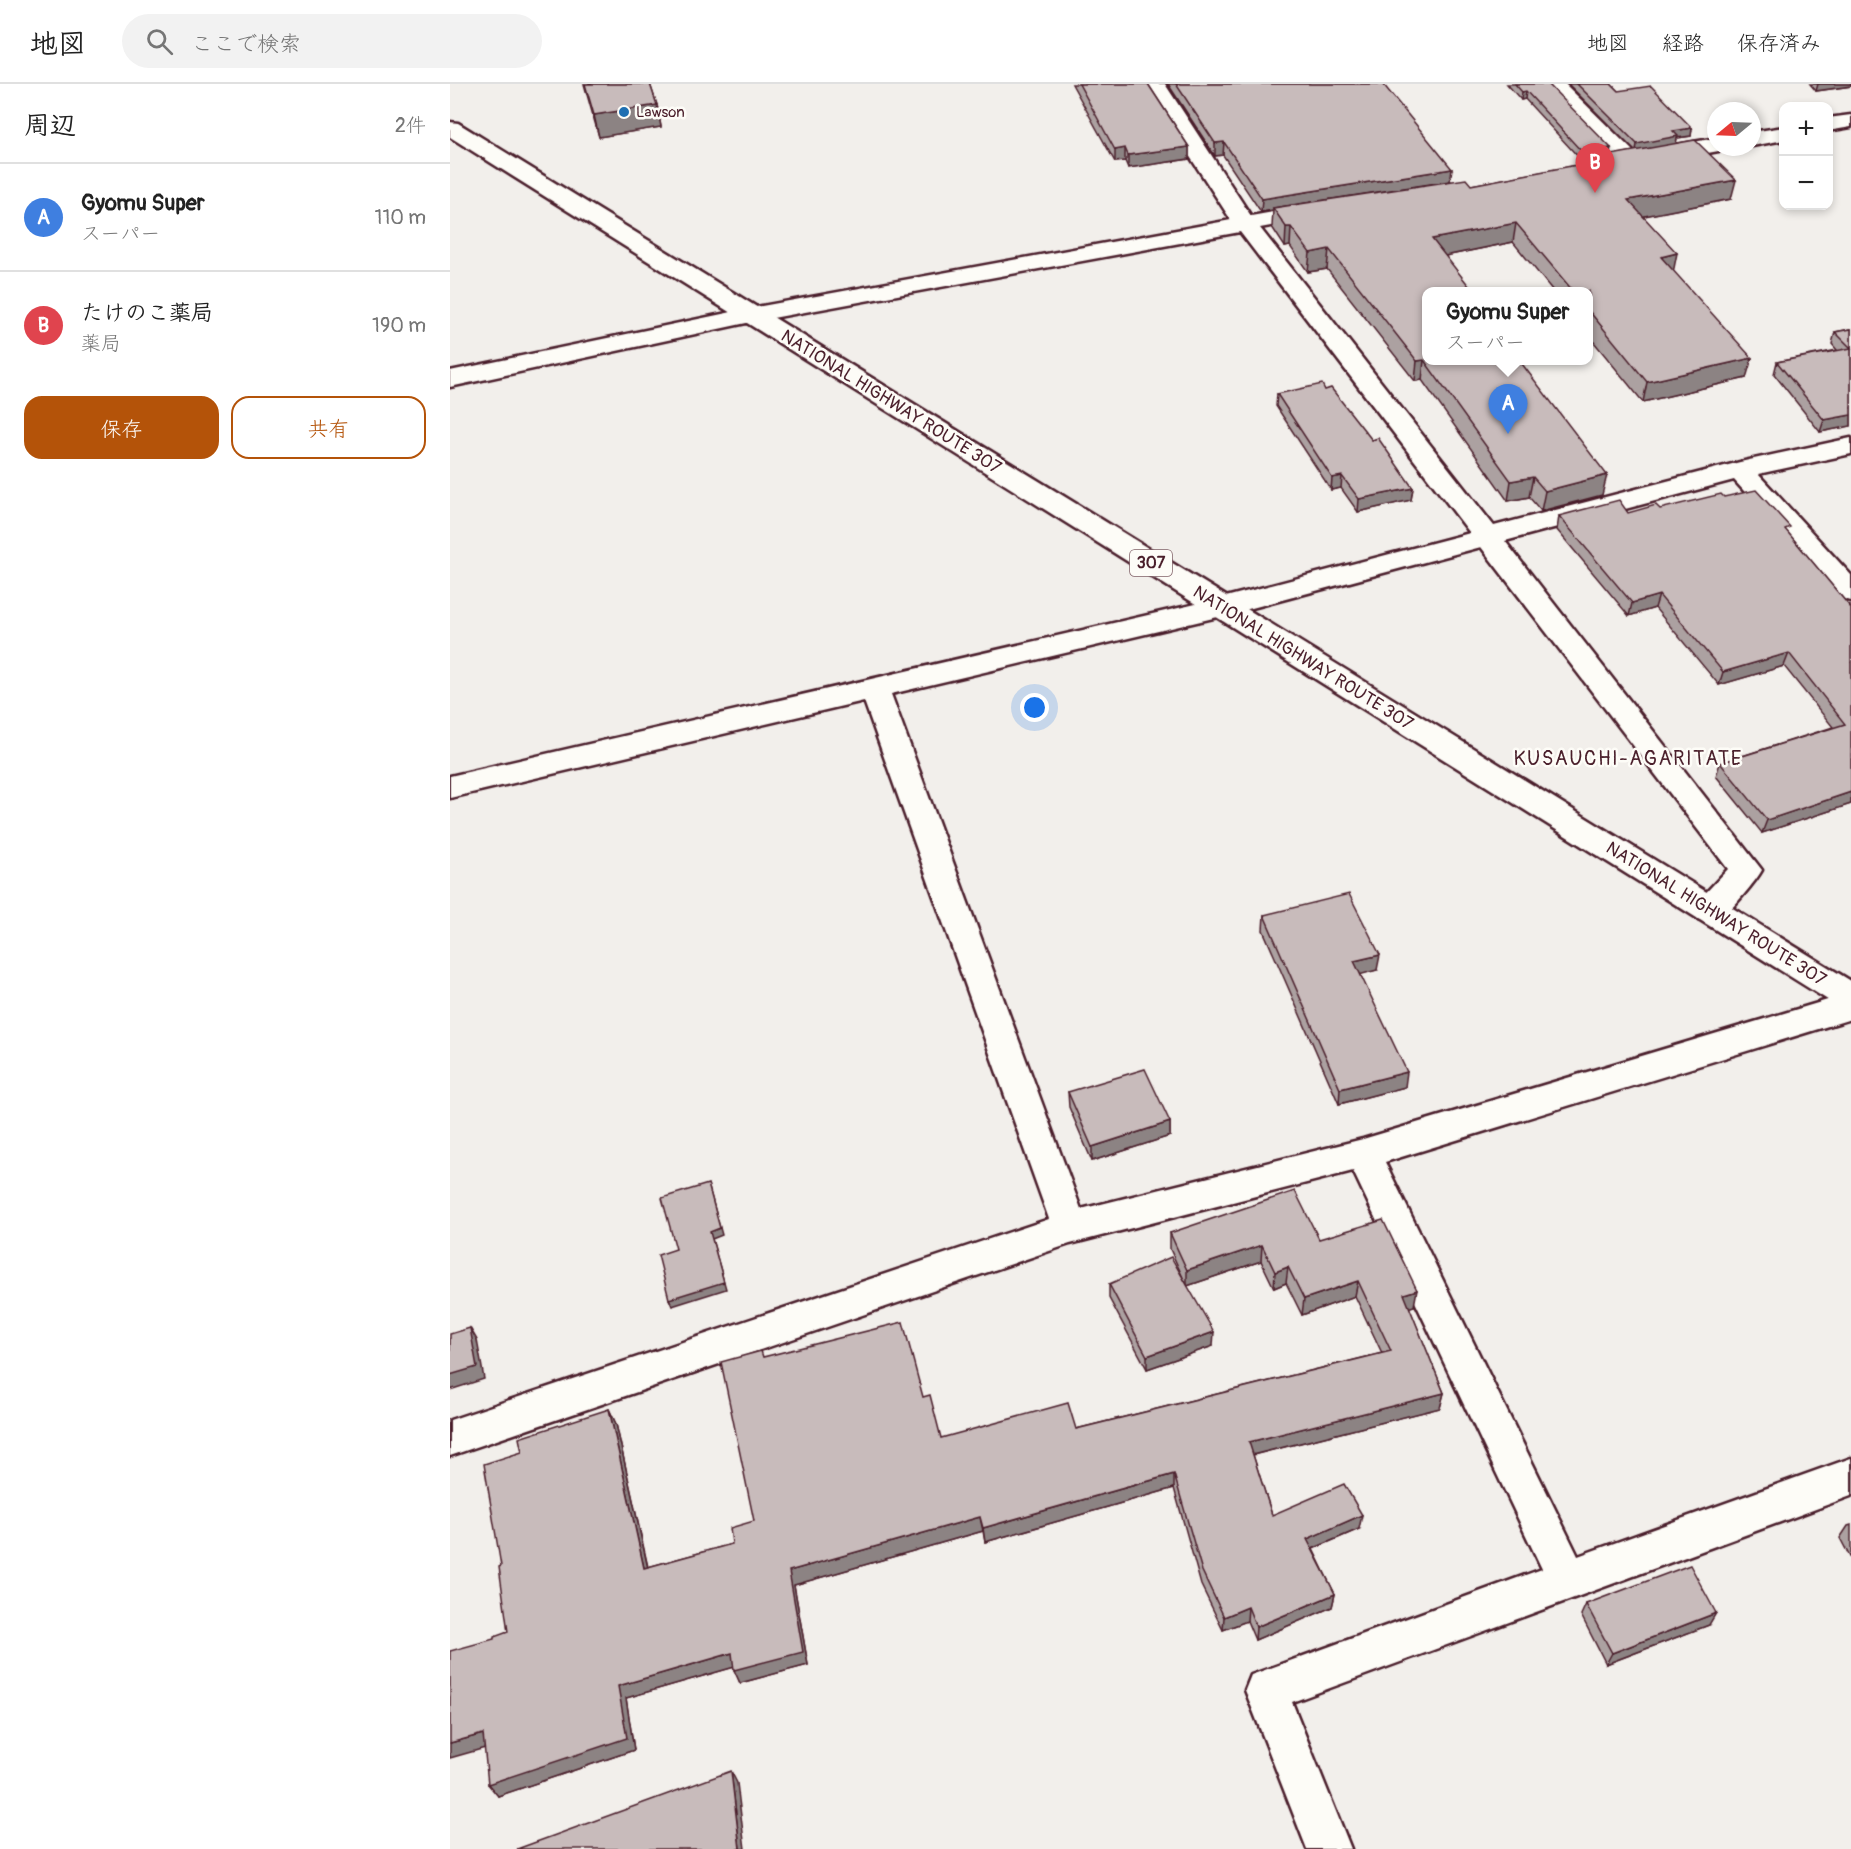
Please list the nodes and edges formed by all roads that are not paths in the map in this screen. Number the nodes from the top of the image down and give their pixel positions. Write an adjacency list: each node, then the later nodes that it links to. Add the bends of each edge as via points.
1 (1154, 84): 12 (main road)
2 (1553, 84): 9 (main road)
3 (1851, 121): 4 (main road)
4 (1833, 124)
5 (450, 128): 13 (main road, NATIONAL HIGHWAY ROUTE 307 / 307)
6 (1779, 134): 7 (main road)
7 (1761, 137)
8 (1707, 147): 9 (main road)
9 (1629, 160): 10 (main road)
10 (1606, 165)
11 (1334, 208): 12 (main road)
12 (1245, 224): 13 (main road); 17 (main road)
13 (751, 315): 14 (main road); 19 (main road, NATIONAL HIGHWAY ROUTE 307 / 307)
14 (450, 379)
15 (1851, 446): 16 (main road)
16 (1740, 470): 17 (main road); 18 (main road)
17 (1489, 535): 19 (main road); 22 (main road, via 1746,870)
18 (1851, 592)
19 (1222, 607): 20 (main road); 22 (main road, NATIONAL HIGHWAY ROUTE 307 / 307)
20 (873, 687): 21 (main road); 26 (main road)
21 (450, 787)
22 (1709, 910): 23 (main road, NATIONAL HIGHWAY ROUTE 307 / 307)
23 (1851, 998)
24 (1851, 1006): 25 (main road)
25 (1363, 1154): 26 (main road); 29 (main road)
26 (1070, 1228): 27 (main road)
27 (450, 1438)
28 (1851, 1477): 29 (main road)
29 (1568, 1580): 30 (main road, via 1266,1690)
30 (1329, 1849)

